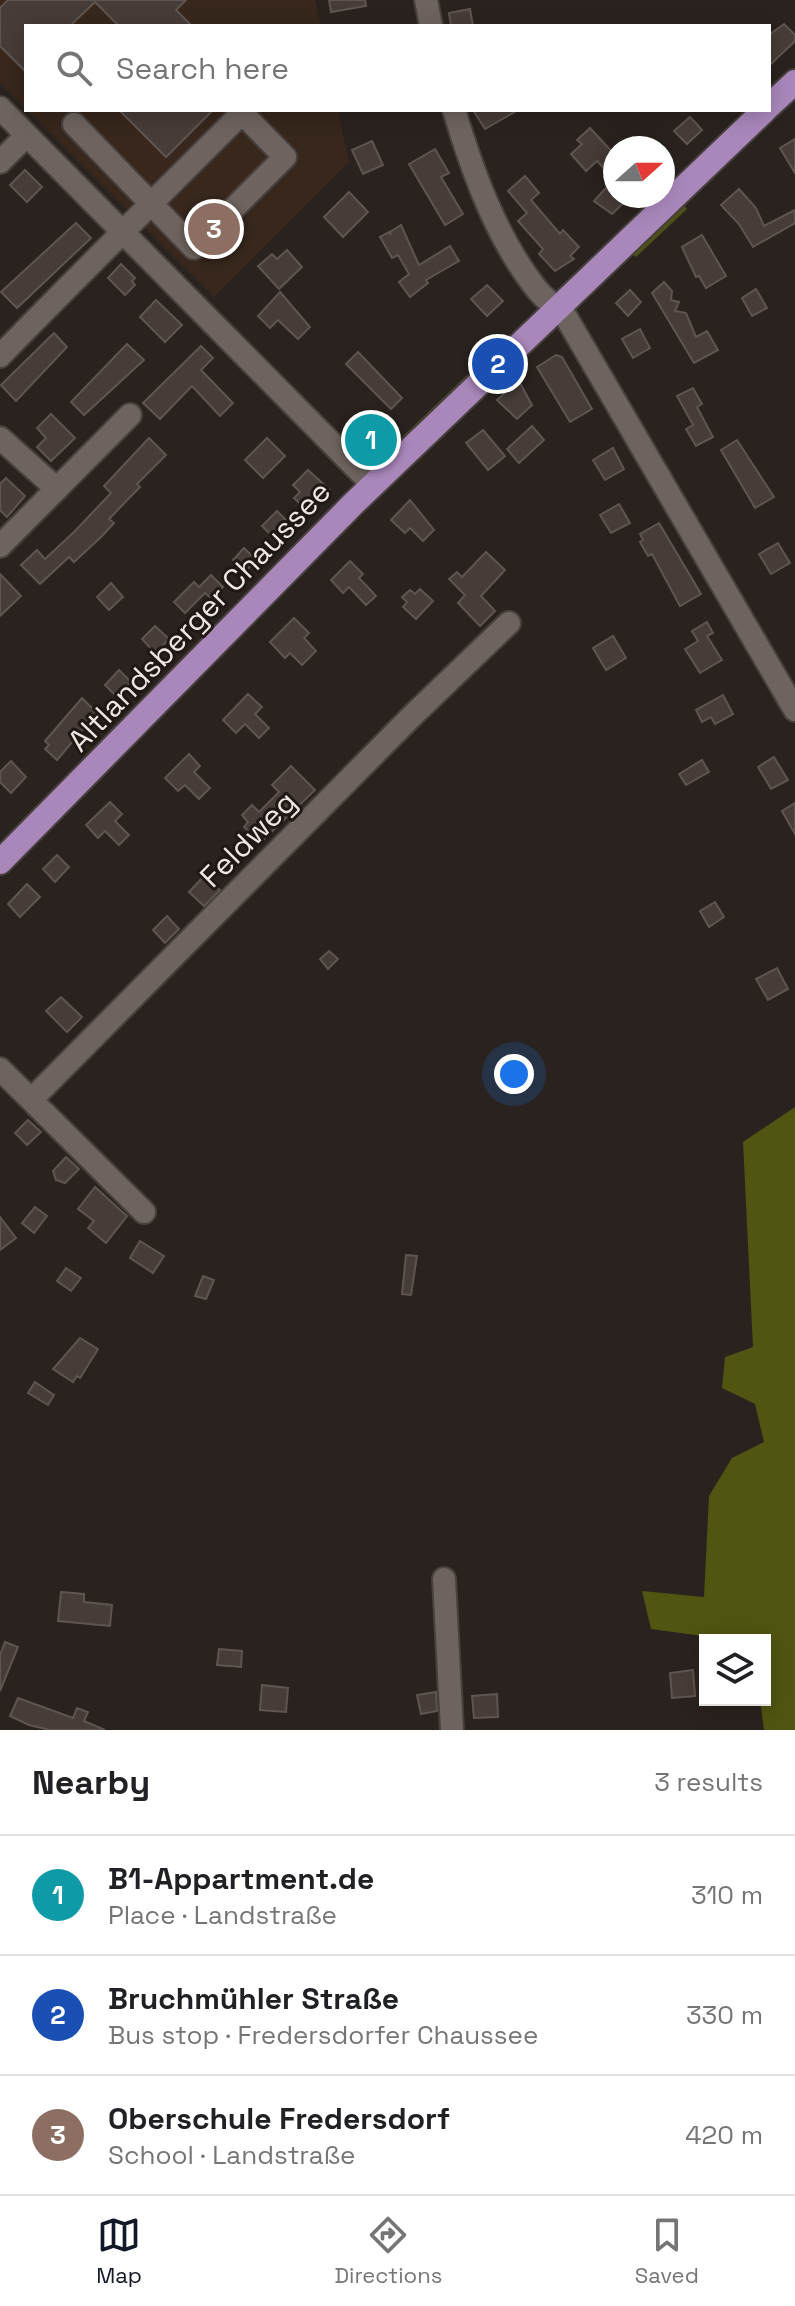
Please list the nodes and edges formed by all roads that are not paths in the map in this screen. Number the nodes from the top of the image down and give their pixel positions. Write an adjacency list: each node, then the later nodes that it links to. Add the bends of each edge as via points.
1 (426, 0): 2 (street)
2 (431, 24)
3 (795, 82): 4 (main road, Altlandsberger Chaussee)
4 (771, 104)
5 (0, 108): 9 (street)
6 (455, 112): 13 (street, via 505,239 536,289)
7 (763, 112): 13 (main road, Altlandsberger Chaussee)
8 (74, 124): 11 (street)
9 (26, 136): 10 (street); 12 (street)
10 (0, 162)
11 (151, 203): 11 (street, via 242,113 285,157 194,248); 12 (street)
12 (120, 233): 14 (street); 17 (street)
13 (557, 308): 17 (main road, Altlandsberger Chaussee); 21 (street)
14 (0, 356)
15 (130, 415): 18 (street)
16 (0, 438): 18 (street)
17 (373, 485): 22 (main road, Altlandsberger Chaussee)
18 (57, 489): 19 (street)
19 (0, 546)
20 (509, 623): 24 (street, Feldweg)
21 (795, 710)
22 (0, 862)
23 (0, 1069): 24 (street)
24 (32, 1099): 25 (street)
25 (144, 1212)
26 (444, 1579): 27 (street)
27 (452, 1730)

